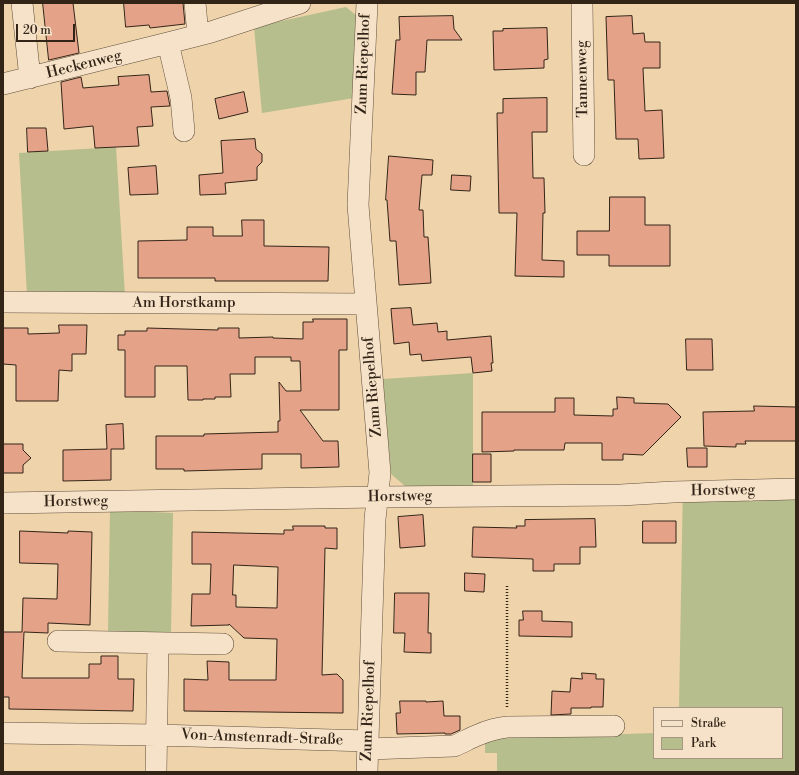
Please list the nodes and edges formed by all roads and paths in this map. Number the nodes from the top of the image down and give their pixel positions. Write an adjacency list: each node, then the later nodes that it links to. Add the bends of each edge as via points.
1 (22, 3): 9 (street)
2 (195, 3): 7 (street)
3 (209, 3): 7 (street)
4 (300, 3): 7 (street, Heckenweg)
5 (367, 3): 14 (street, Zum Riepelhof, via 358,205)
6 (582, 3): 12 (street, Tannenweg)
7 (204, 33): 8 (street, Heckenweg)
8 (168, 43): 9 (street, Heckenweg); 11 (street, via 182,98)
9 (30, 78): 10 (street, Heckenweg)
10 (3, 84)
11 (184, 131)
12 (584, 155)
13 (3, 302): 14 (street, Am Horstkamp)
14 (366, 304): 16 (street, Zum Riepelhof, via 380,473)
15 (796, 489): 16 (street, Horstweg, via 621,495)
16 (378, 497): 17 (street, Horstweg); 26 (street, Zum Riepelhof, via 375,519)
17 (3, 503)
18 (507, 586): 23 (path)
19 (58, 641): 20 (street)
20 (158, 643): 21 (street); 25 (street)
21 (223, 644)
22 (614, 726): 23 (street, Von-Amstenradt-Straße)
23 (507, 727): 26 (street, Von-Amstenradt-Straße, via 478,735 454,746)
24 (3, 733): 25 (street, Von-Amstenradt-Straße)
25 (157, 735): 26 (street, Von-Amstenradt-Straße); 27 (street)
26 (368, 745): 28 (street, Zum Riepelhof)
27 (156, 772)
28 (367, 772)

